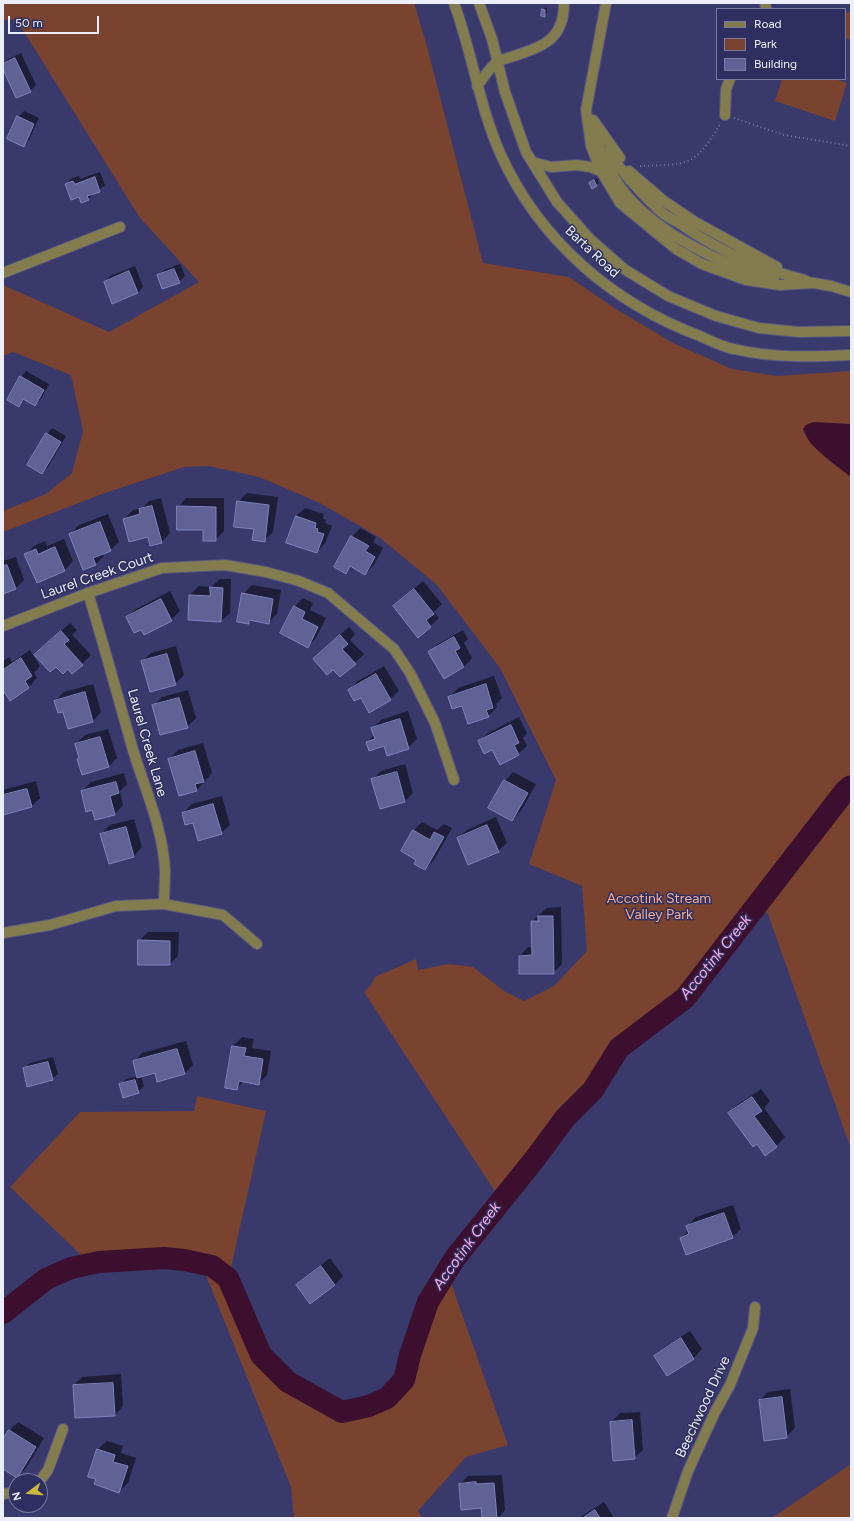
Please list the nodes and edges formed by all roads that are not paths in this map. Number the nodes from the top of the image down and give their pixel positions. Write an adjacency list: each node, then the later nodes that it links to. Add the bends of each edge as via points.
1 (454, 3): 7 (street, Barta Road)
2 (479, 3): 5 (street, Barta Road)
3 (564, 3): 5 (street, via 561,25 548,41)
4 (606, 3): 8 (street)
5 (497, 61): 7 (street); 10 (street, Barta Road, via 505,92)
6 (730, 80): 9 (street, via 726,90)
7 (477, 86): 17 (street, Barta Road, via 491,130 517,187 562,246 621,298 669,325 733,349 804,358)
8 (586, 110): 11 (street, via 591,146); 14 (street, via 664,202 781,269); 14 (street, via 601,151 624,191 652,219 722,262 751,273 782,280)
9 (725, 115)
10 (532, 162): 11 (street, via 551,167 577,165); 16 (street, Barta Road, via 557,202 590,239 624,269 668,296 716,316 759,328 799,332)
11 (601, 172): 14 (street, via 620,203 676,249 702,264 746,280 780,285)
12 (120, 227): 13 (street)
13 (3, 273)
14 (814, 283): 15 (street)
15 (851, 292)
16 (851, 331)
17 (851, 355)
18 (88, 593): 19 (street, Laurel Creek Court); 20 (street, Laurel Creek Court, via 162,568 225,565 266,572 299,581 328,593 394,649 410,673 435,723); 21 (street, Laurel Creek Lane, via 149,796 165,870)
19 (3, 626)
20 (454, 780)
21 (164, 904): 22 (street, via 116,906 50,925); 23 (street, via 223,915)
22 (3, 933)
23 (257, 944)
24 (755, 1307): 27 (street, Beechwood Drive, via 753,1328 730,1385 688,1472)
25 (63, 1429): 26 (street)
26 (46, 1473)
27 (672, 1518)

